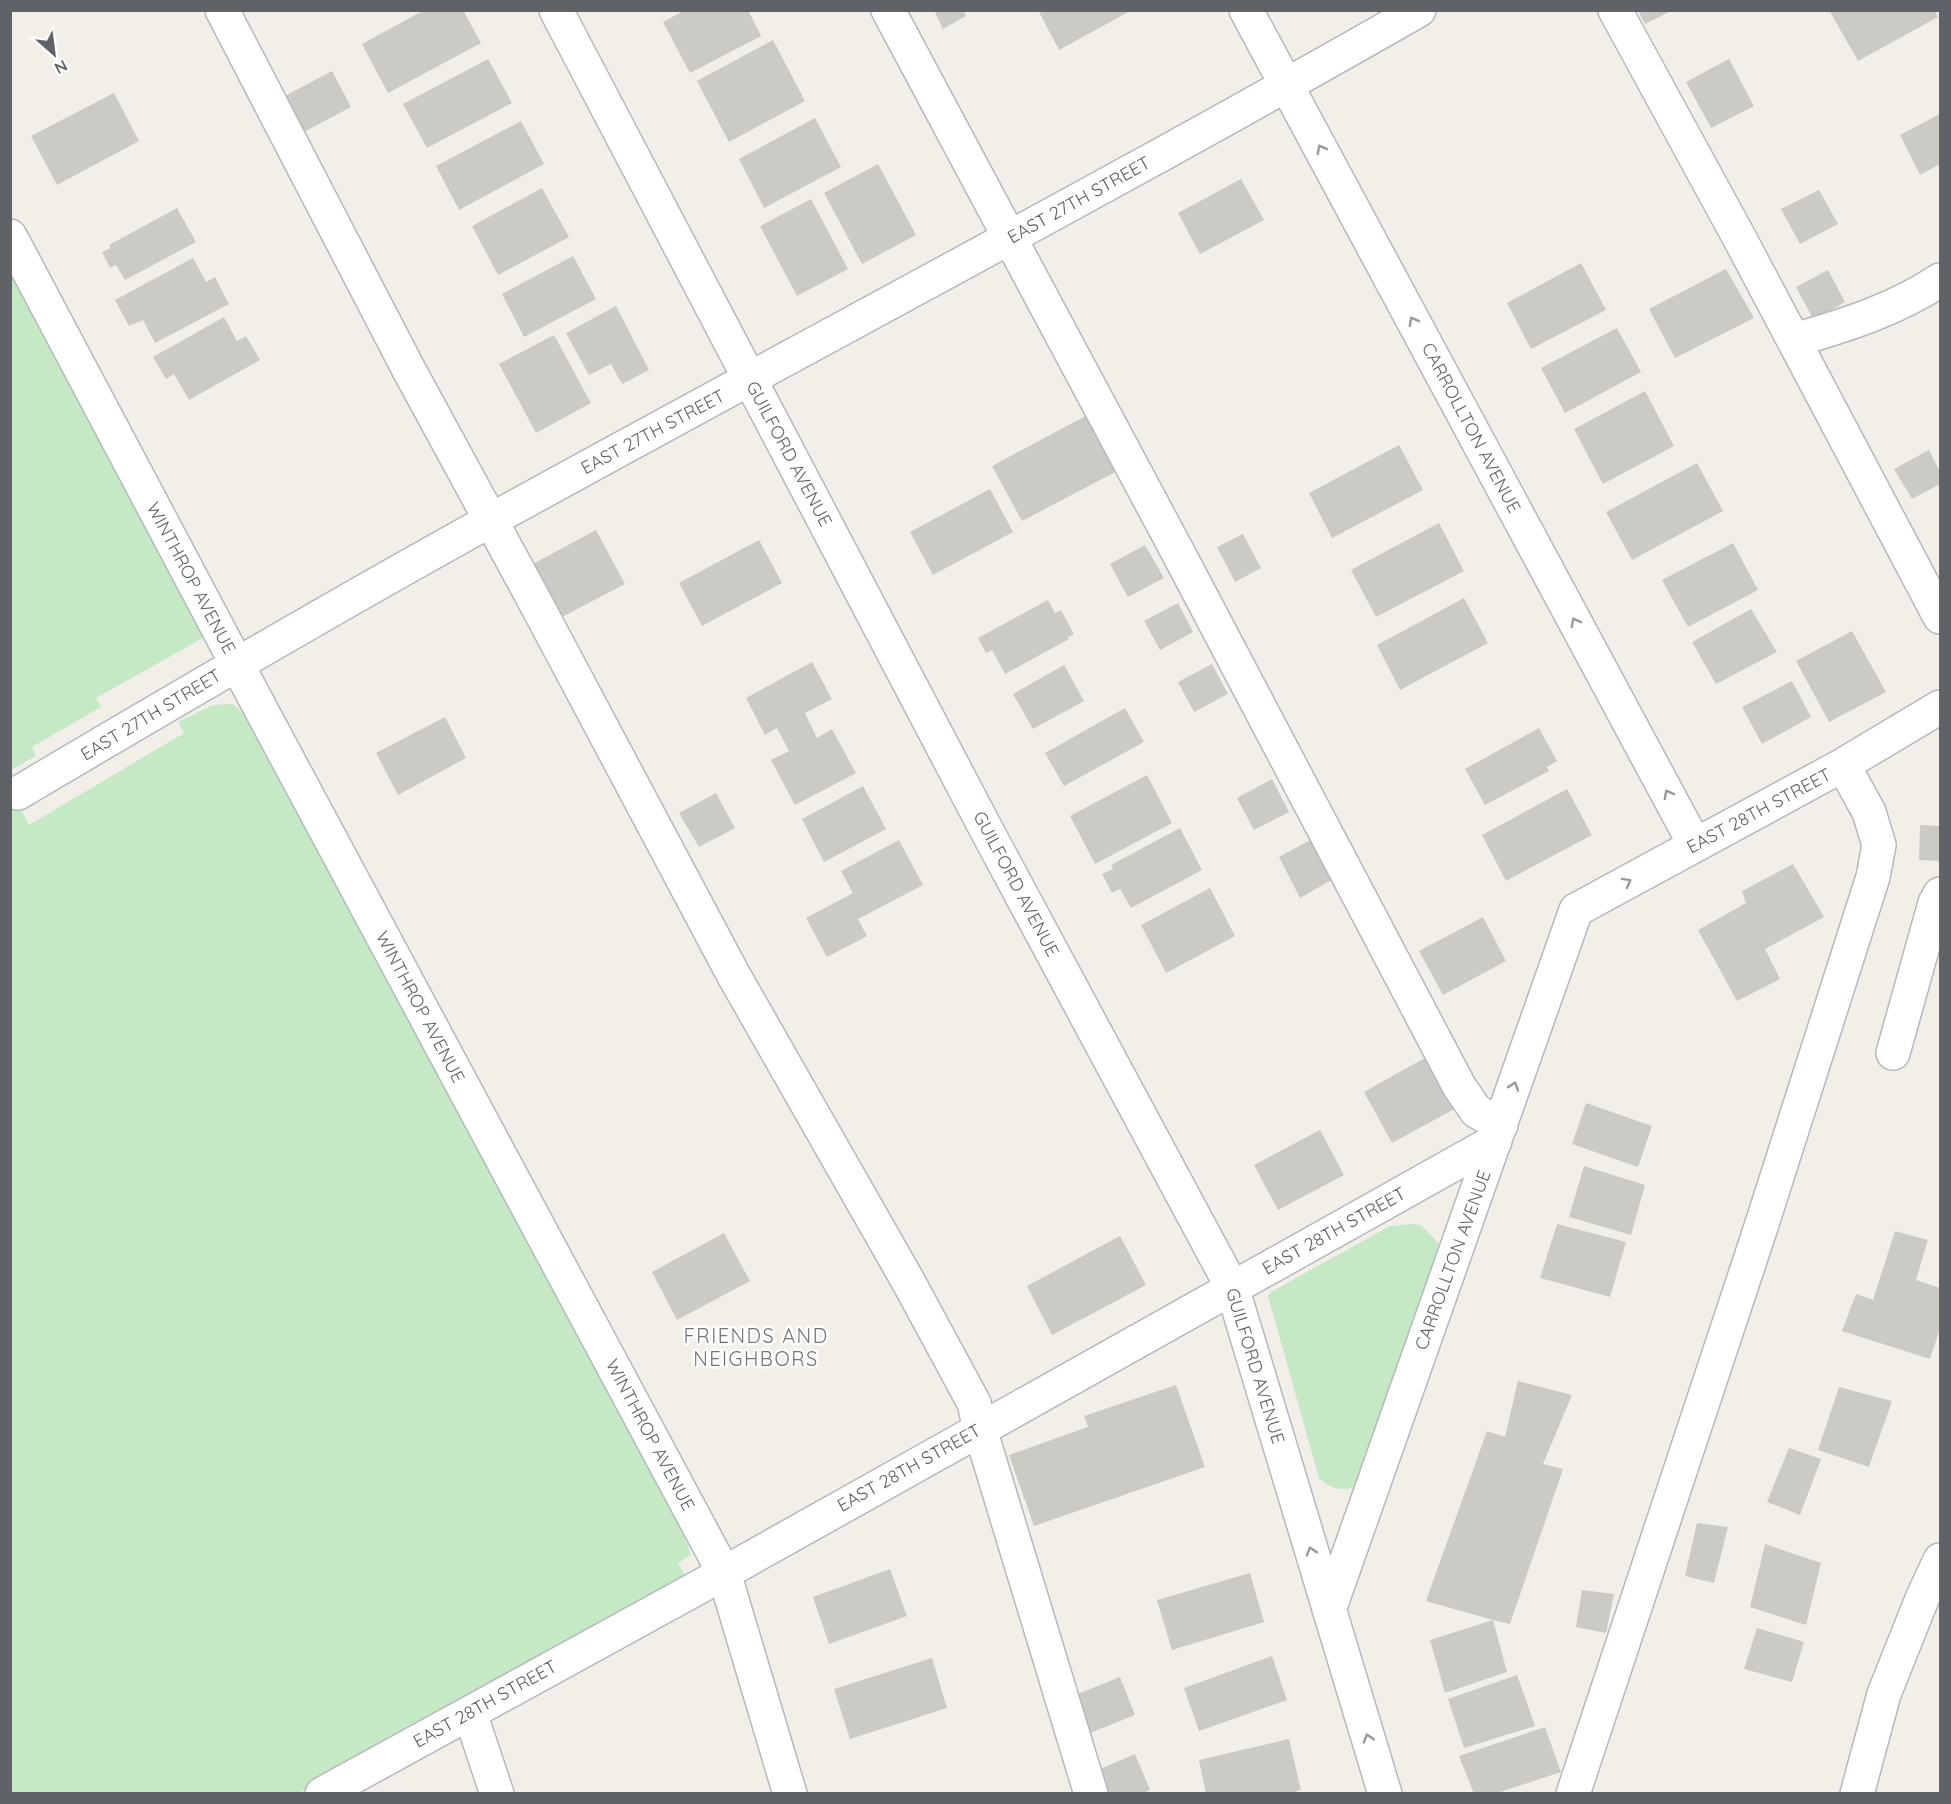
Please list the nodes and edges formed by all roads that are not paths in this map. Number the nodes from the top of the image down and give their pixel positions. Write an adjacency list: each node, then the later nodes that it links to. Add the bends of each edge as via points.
1 (222, 10): 13 (street)
2 (556, 10): 12 (street, GUILFORD AVENUE)
3 (888, 10): 9 (street)
4 (1246, 10): 7 (street, CARROLLTON AVENUE)
5 (1419, 10): 7 (street, EAST 27TH STREET)
6 (1616, 10): 11 (street)
7 (1286, 86): 9 (street, EAST 27TH STREET); 19 (street, CARROLLTON AVENUE, one-way to 7)
8 (10, 236): 15 (street, WINTHROP AVENUE)
9 (1010, 238): 12 (street, EAST 27TH STREET); 23 (street, via 1459,1086)
10 (1941, 280): 11 (street, via 1862,319)
11 (1794, 340): 14 (street)
12 (750, 380): 13 (street, EAST 27TH STREET); 24 (street, GUILFORD AVENUE)
13 (491, 520): 15 (street, EAST 27TH STREET); 25 (street, via 733,974 914,1291 974,1403)
14 (1941, 617)
15 (237, 664): 18 (street, EAST 27TH STREET); 27 (street, WINTHROP AVENUE)
16 (1941, 707): 17 (street, EAST 28TH STREET)
17 (1844, 765): 19 (street, EAST 28TH STREET); 35 (street, via 1869,812 1879,844 1873,877)
18 (18, 794)
19 (1695, 845): 21 (street, EAST 28TH STREET, one-way to 19)
20 (1941, 894): 22 (street, via 1935,903)
21 (1576, 910): 23 (street, CARROLLTON AVENUE, one-way to 21)
22 (1893, 1053)
23 (1498, 1133): 24 (street, EAST 28TH STREET); 28 (street, CARROLLTON AVENUE)
24 (1232, 1287): 25 (street, EAST 28TH STREET); 28 (street, GUILFORD AVENUE, one-way to 24)
25 (980, 1429): 27 (street, EAST 28TH STREET); 33 (street)
26 (1941, 1560): 36 (street, via 1884,1694)
27 (724, 1573): 29 (street, EAST 28TH STREET); 32 (street, WINTHROP AVENUE)
28 (1329, 1610): 34 (street, GUILFORD AVENUE, one-way to 28)
29 (470, 1713): 30 (street, EAST 28TH STREET); 31 (street)
30 (322, 1794)
31 (497, 1794)
32 (790, 1794)
33 (1091, 1794)
34 (1385, 1794)
35 (1573, 1794)
36 (1857, 1794)

